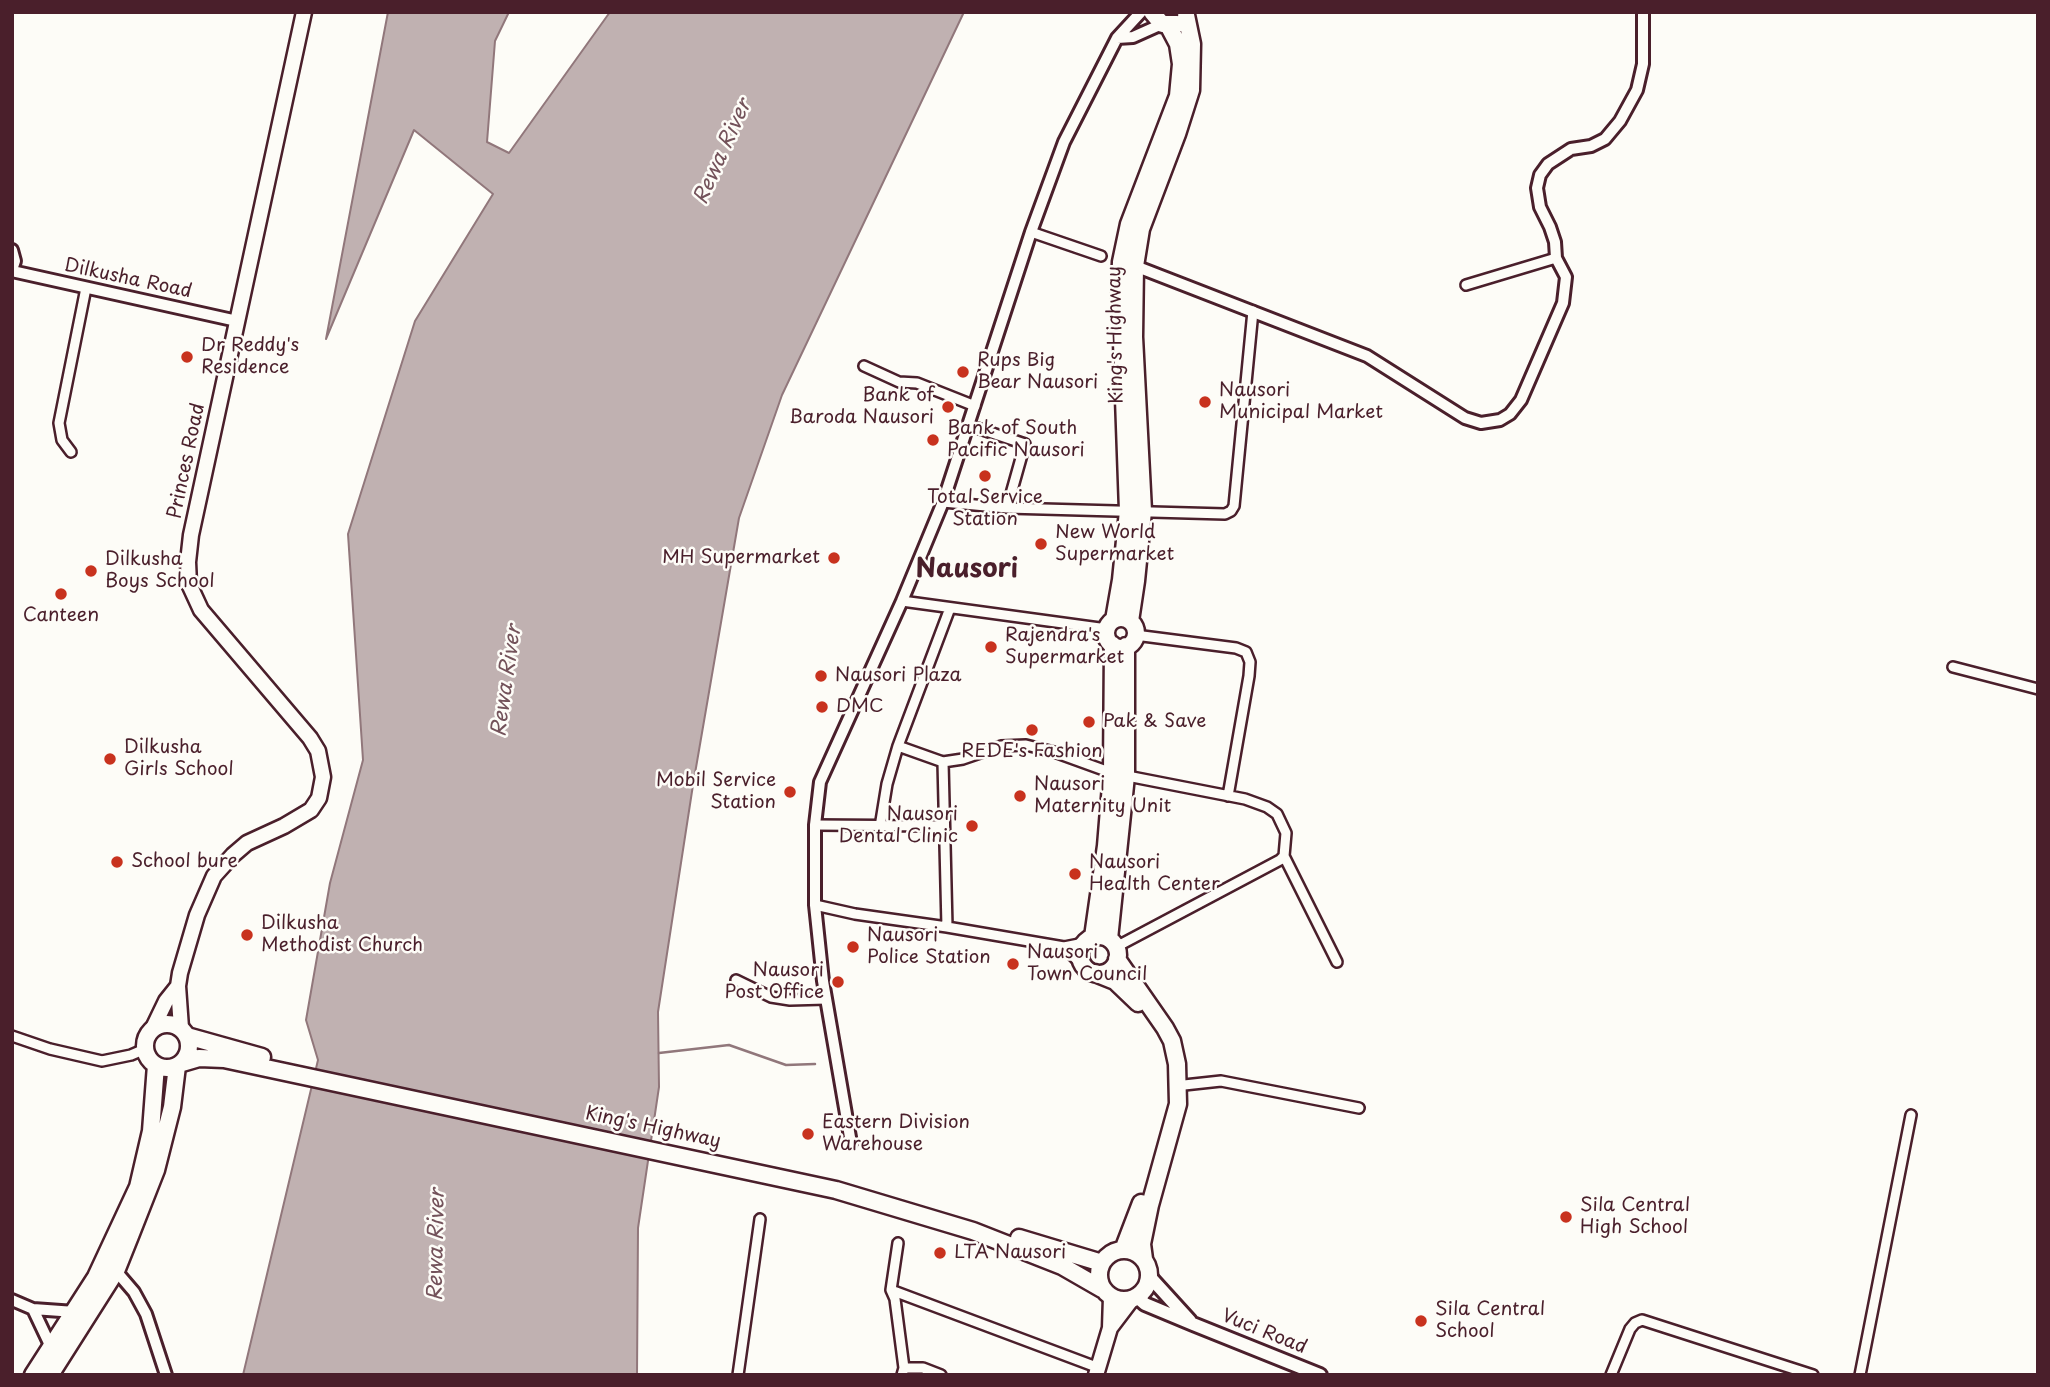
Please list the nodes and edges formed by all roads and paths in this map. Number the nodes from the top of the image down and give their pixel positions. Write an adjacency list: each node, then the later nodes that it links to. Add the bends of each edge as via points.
1 (303, 12): 16 (main road, Princes Road)
2 (1141, 12): 6 (street)
3 (1643, 12): 10 (street, via 1643,64 1637,90 1620,121 1605,139 1571,149 1540,175 1540,207 1553,234)
4 (1187, 14): 5 (highway, via 1179,23); 11 (highway, King's Highway, via 1191,90 1141,229)
5 (1161, 21): 6 (street, via 1133,37); 23 (highway, King's Highway, via 1180,52 1178,96 1129,224 1119,286)
6 (1116, 38): 7 (street, via 1065,142)
7 (1031, 232): 9 (street); 18 (street)
8 (12, 250): 12 (street)
9 (1101, 256)
10 (1556, 258): 13 (street); 15 (street, via 1566,277 1563,303 1521,400 1510,414 1490,422 1458,414 1367,356)
11 (1135, 266): 15 (street); 23 (highway, King's Highway)
12 (12, 271): 14 (street, Dilkusha Road)
13 (1466, 285)
14 (86, 288): 16 (street, Dilkusha Road); 20 (street, via 59,423 62,440)
15 (1252, 311): 23 (street, via 1234,506 1226,514)
16 (237, 321): 44 (main road, Princes Road, via 190,543 189,584 201,610 314,744 323,777 311,810 247,843 218,870 197,915)
17 (864, 366): 18 (street)
18 (975, 406): 19 (street)
19 (968, 425): 21 (street); 22 (street, via 1025,444)
20 (71, 452)
21 (943, 502): 22 (street); 24 (street)
22 (1007, 508): 23 (street)
23 (1135, 511): 26 (highway, King's Highway, via 1123,568)
24 (902, 601): 25 (street); 33 (street, via 820,782)
25 (950, 608): 26 (street); 29 (street)
26 (1121, 633): 31 (highway, King's Highway); 32 (street, via 1246,652 1249,676)
27 (1953, 667): 28 (street)
28 (2038, 689)
29 (898, 746): 30 (street); 35 (street)
30 (943, 762): 31 (street, via 1001,746 1026,745); 34 (street)
31 (1119, 774): 32 (street); 39 (highway, King's Highway, via 1106,846)
32 (1228, 796): 36 (street, via 1277,814 1286,833)
33 (815, 825): 35 (street); 37 (street)
34 (944, 826): 35 (street); 38 (street)
35 (880, 827)
36 (1284, 856): 39 (street); 41 (street)
37 (815, 905): 38 (street); 45 (street)
38 (947, 927): 40 (street)
39 (1104, 945): 40 (street); 42 (highway, King's Highway, via 1080,954); 42 (highway, via 1109,971); 53 (highway, via 1172,1041 1177,1064)
40 (1064, 947): 42 (street)
41 (1337, 962)
42 (1089, 970): 53 (highway, via 1115,981 1138,1004 1163,1047)
43 (736, 980): 45 (street, via 771,997)
44 (178, 986): 46 (main road, Princes Road); 47 (main road, Princes Road)
45 (826, 999): 56 (street)
46 (153, 1028): 47 (highway, via 172,1024); 49 (highway)
47 (184, 1032): 50 (highway, via 190,1046); 52 (highway, King's Highway)
48 (12, 1036): 49 (street, via 102,1060)
49 (145, 1049): 51 (highway)
50 (179, 1064): 51 (highway); 52 (highway, King's Highway, via 200,1058 224,1059); 63 (highway, via 156,1170)
51 (156, 1065): 70 (highway, via 152,1131 138,1187)
52 (302, 1072): 57 (highway, King's Highway)
53 (1174, 1086): 54 (street, via 1221,1081); 60 (highway); 61 (highway, via 1178,1104 1150,1205 1142,1244)
54 (1359, 1108)
55 (1911, 1115): 84 (street)
56 (851, 1143)
57 (701, 1154): 62 (highway, King's Highway, via 852,1185); 66 (highway, King's Highway, via 961,1227 1062,1266)
58 (760, 1219): 79 (street)
59 (898, 1243): 65 (street)
60 (1123, 1250): 61 (highway); 62 (highway, via 1111,1253)
61 (1144, 1259): 64 (highway)
62 (1102, 1263): 66 (highway, via 1099,1271)
63 (116, 1271): 77 (highway); 78 (street, via 146,1314)
64 (1150, 1277): 67 (highway, via 1146,1289); 71 (main road, Vuci Road)
65 (891, 1290): 74 (street); 75 (street)
66 (1107, 1293): 67 (highway, via 1121,1301); 72 (main road)
67 (1135, 1298): 71 (main road, Vuci Road); 72 (main road)
68 (12, 1300): 69 (street)
69 (33, 1309): 70 (street); 73 (street)
70 (75, 1312): 73 (highway)
71 (1193, 1324): 81 (main road, Vuci Road)
72 (1110, 1328): 75 (main road)
73 (51, 1347): 76 (highway)
74 (903, 1371): 80 (street, via 923,1368)
75 (1098, 1371)
76 (33, 1375)
77 (50, 1375)
78 (166, 1375)
79 (738, 1375)
80 (940, 1375)
81 (1320, 1375)
82 (1611, 1375): 83 (street, via 1630,1329 1642,1320)
83 (1813, 1375)
84 (1860, 1375)

